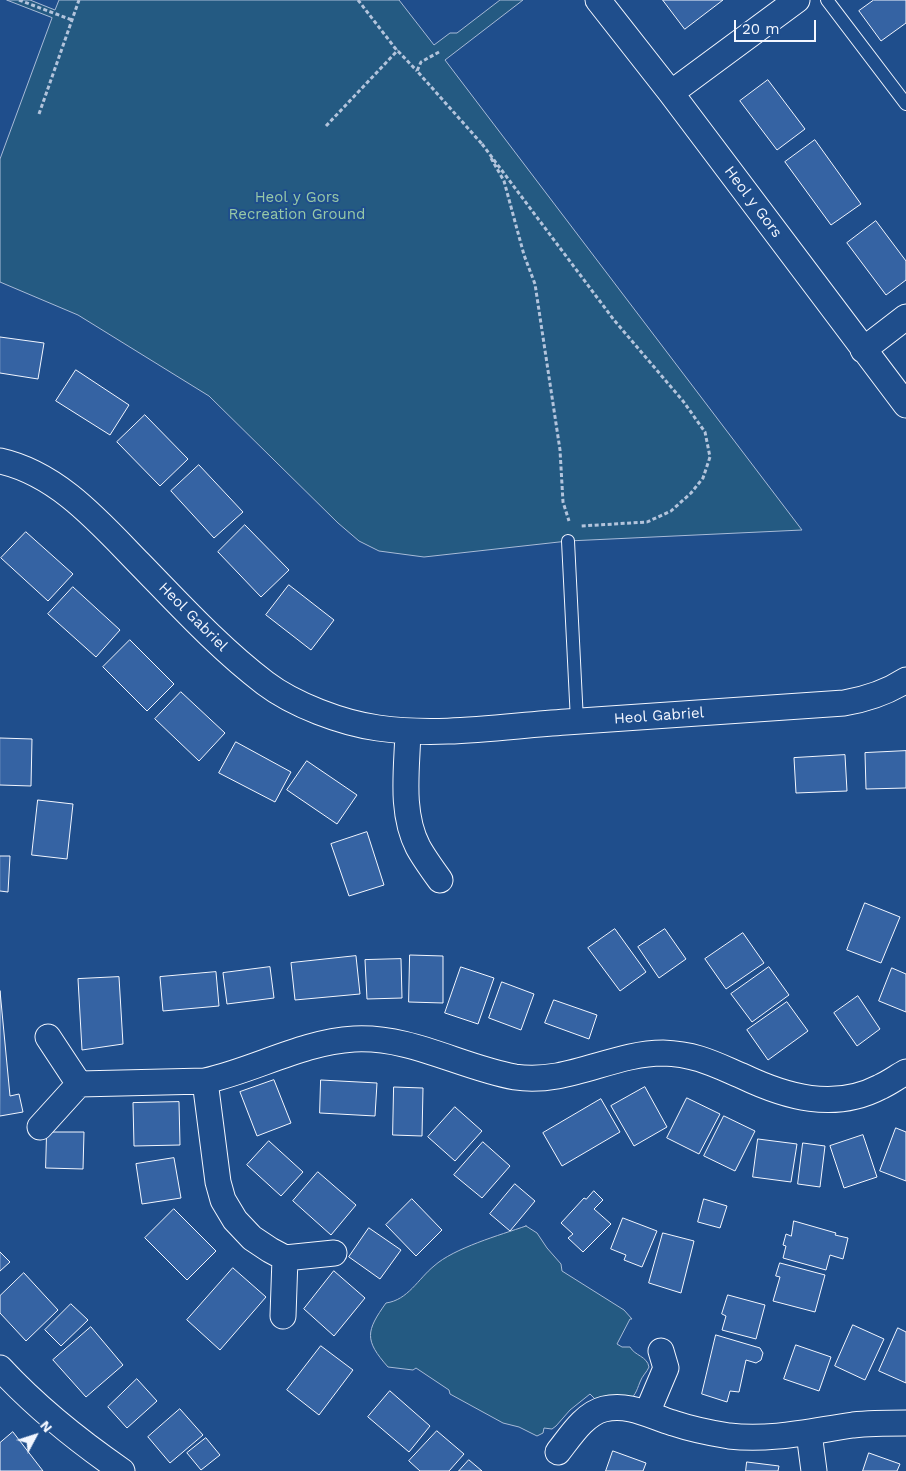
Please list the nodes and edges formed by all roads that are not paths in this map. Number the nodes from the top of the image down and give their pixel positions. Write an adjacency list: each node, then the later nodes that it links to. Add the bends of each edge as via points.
1 (598, 0): 4 (street, Heol y Gors)
2 (797, 0): 4 (street)
3 (827, 0): 5 (lane)
4 (671, 93): 7 (street, Heol y Gors)
5 (906, 104)
6 (906, 317): 7 (street)
7 (863, 350): 8 (street, Heol y Gors)
8 (906, 405)
9 (0, 461): 13 (street, Heol Gabriel, via 40,477 91,514 195,620 267,685 296,702 341,720)
10 (568, 541): 12 (lane)
11 (906, 680): 12 (street, Heol Gabriel, via 870,698 844,703)
12 (577, 721): 13 (street, Heol Gabriel, via 443,732)
13 (408, 731): 14 (street, via 406,800 412,831)
14 (440, 880)
15 (48, 1037): 18 (street)
16 (906, 1072): 17 (street, via 879,1088 833,1101 781,1092 712,1062 688,1056 663,1053 630,1057 574,1073 545,1078 516,1077 431,1050 391,1041 354,1039 321,1044)
17 (205, 1081): 18 (street); 21 (street, via 218,1182 224,1200 235,1220 252,1238)
18 (79, 1084): 19 (street)
19 (40, 1127)
20 (334, 1253): 21 (street)
21 (285, 1258): 22 (street)
22 (283, 1316)
23 (662, 1351): 25 (street, via 666,1368)
24 (0, 1368): 29 (street, via 50,1417)
25 (647, 1413): 27 (street, via 703,1432 731,1436); 28 (street, via 631,1408 603,1409 582,1423)
26 (906, 1423): 27 (street, via 852,1426)
27 (809, 1433): 30 (street)
28 (558, 1452)
29 (122, 1471)
30 (814, 1471)

